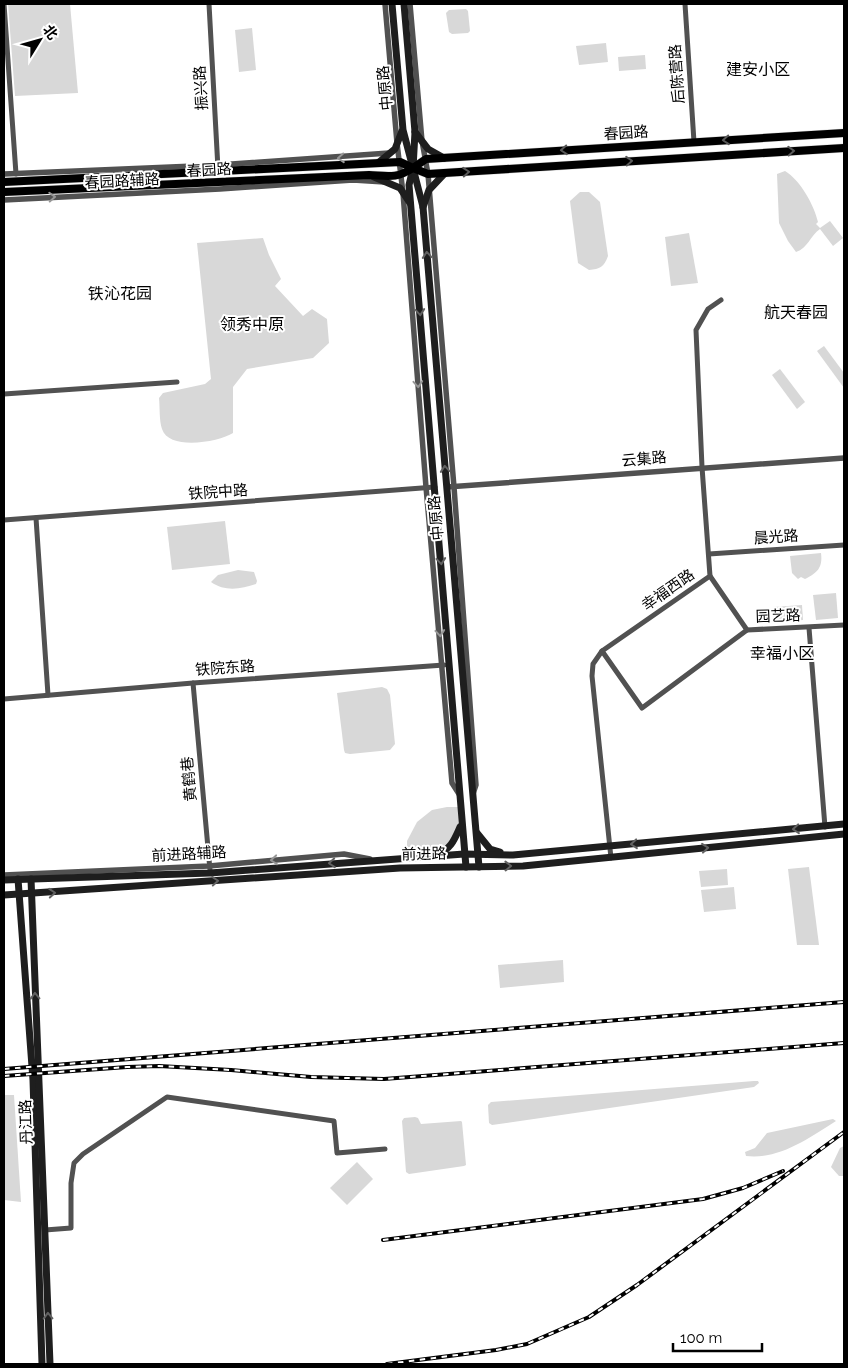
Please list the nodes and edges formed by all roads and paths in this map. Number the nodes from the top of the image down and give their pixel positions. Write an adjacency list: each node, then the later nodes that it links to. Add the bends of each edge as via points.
1 (4, 4): 27 (street)
2 (209, 4): 21 (street, 振兴路)
3 (385, 4): 13 (street)
4 (392, 4): 8 (main road, 中原路)
5 (404, 4): 9 (main road, 中原路)
6 (410, 4): 11 (street)
7 (685, 4): 12 (street, 后陈营路)
8 (403, 130): 13 (main road); 20 (main road, 中原路)
9 (415, 132): 11 (main road); 20 (main road, 中原路)
10 (844, 133): 12 (main road, 春园路, one-way to 12)
11 (422, 141): 16 (main road, via 428,149); 17 (street)
12 (694, 142): 16 (main road, 春园路, one-way to 16)
13 (397, 143): 15 (main road); 18 (street)
14 (844, 148): 22 (main road, 春园路, one-way to 14)
15 (390, 153): 19 (main road); 21 (street, one-way to 21)
16 (445, 158): 17 (main road, 春园路)
17 (426, 159): 20 (main road); 24 (street)
18 (400, 162): 19 (main road, 春园路); 20 (main road, 春园路); 26 (street)
19 (378, 163): 21 (main road, 春园路)
20 (413, 168): 24 (main road, 春园路); 26 (main road); 34 (main road, 中原路, via 409,185); 35 (main road, 中原路)
21 (218, 169): 27 (main road, 春园路)
22 (445, 173): 24 (main road, 春园路); 30 (main road)
23 (4, 174): 27 (street)
24 (428, 174): 30 (street)
25 (368, 175): 26 (main road, 春园路); 29 (main road); 31 (main road, 春园路)
26 (401, 176): 32 (street)
27 (16, 178): 28 (main road, 春园路)
28 (4, 182)
29 (390, 182): 32 (main road); 33 (street, 春园路辅路, one-way to 29, via 352,180)
30 (429, 190): 35 (main road); 42 (street)
31 (4, 192)
32 (403, 193): 34 (main road); 43 (street, one-way to 43)
33 (4, 200)
34 (411, 205): 41 (main road, 中原路, one-way to 41)
35 (423, 208): 42 (main road, 中原路, one-way to 35)
36 (721, 300): 40 (street, 幸福西路, via 708,309 696,330)
37 (177, 382): 38 (street)
38 (4, 394)
39 (844, 458): 40 (street, 云集路)
40 (702, 467): 42 (street, 云集路); 47 (street, 幸福西路)
41 (434, 487): 43 (street, 铁院中路); 53 (main road, 中原路, one-way to 53)
42 (451, 487): 60 (main road, 中原路)
43 (426, 488): 44 (street, 铁院中路); 53 (street, one-way to 53)
44 (36, 518): 45 (street, 铁院中路); 55 (street)
45 (4, 520)
46 (844, 545): 47 (street, 晨光路)
47 (708, 554): 48 (street, 幸福西路)
48 (710, 576): 51 (street, 园艺路); 52 (street, 幸福西路)
49 (844, 625): 50 (street, 园艺路)
50 (809, 628): 51 (street, 园艺路); 59 (street)
51 (747, 630): 52 (street, via 642,708)
52 (602, 651): 62 (street, via 593,664 592,676)
53 (446, 665): 54 (street, 铁院东路); 57 (main road, 中原路)
54 (193, 683): 55 (street, 铁院东路); 70 (street, 黄鹤巷)
55 (48, 695): 56 (street, 铁院东路)
56 (4, 699)
57 (462, 824): 63 (main road, 中原路); 66 (main road, via 454,841 444,851)
58 (844, 824): 59 (main road, 前进路)
59 (825, 826): 62 (main road, 前进路, one-way to 62)
60 (476, 832): 64 (main road, 中原路); 65 (main road, via 490,849)
61 (844, 834): 67 (main road, 前进路, one-way to 61)
62 (610, 846): 65 (main road, 前进路); 67 (street)
63 (464, 854): 64 (main road, 前进路); 66 (main road, 前进路); 68 (main road, 中原路)
64 (478, 854): 65 (main road, 前进路); 69 (main road, 中原路)
65 (513, 855)
66 (418, 857): 70 (main road, 前进路, one-way to 70)
67 (610, 858): 69 (main road, 前进路, one-way to 67)
68 (466, 867): 69 (main road, 前进路); 75 (main road, 前进路, one-way to 68, via 400,868)
69 (479, 867)
70 (210, 869): 71 (street, 前进路辅路); 73 (main road, 前进路)
71 (4, 874)
72 (18, 879): 73 (main road, 前进路); 74 (main road, 前进路); 76 (main road, 丹江路)
73 (31, 879): 75 (main road, 丹江路)
74 (4, 880)
75 (32, 894): 76 (main road, 前进路); 79 (main road, 丹江路, one-way to 75)
76 (20, 895): 77 (main road, 前进路); 80 (main road, 丹江路, via 33,1080)
77 (4, 896)
78 (385, 1148): 79 (street, via 337,1154 334,1121 167,1097 74,1163 71,1228)
79 (45, 1230): 81 (main road, 丹江路, one-way to 79)
80 (42, 1364)
81 (50, 1364)

